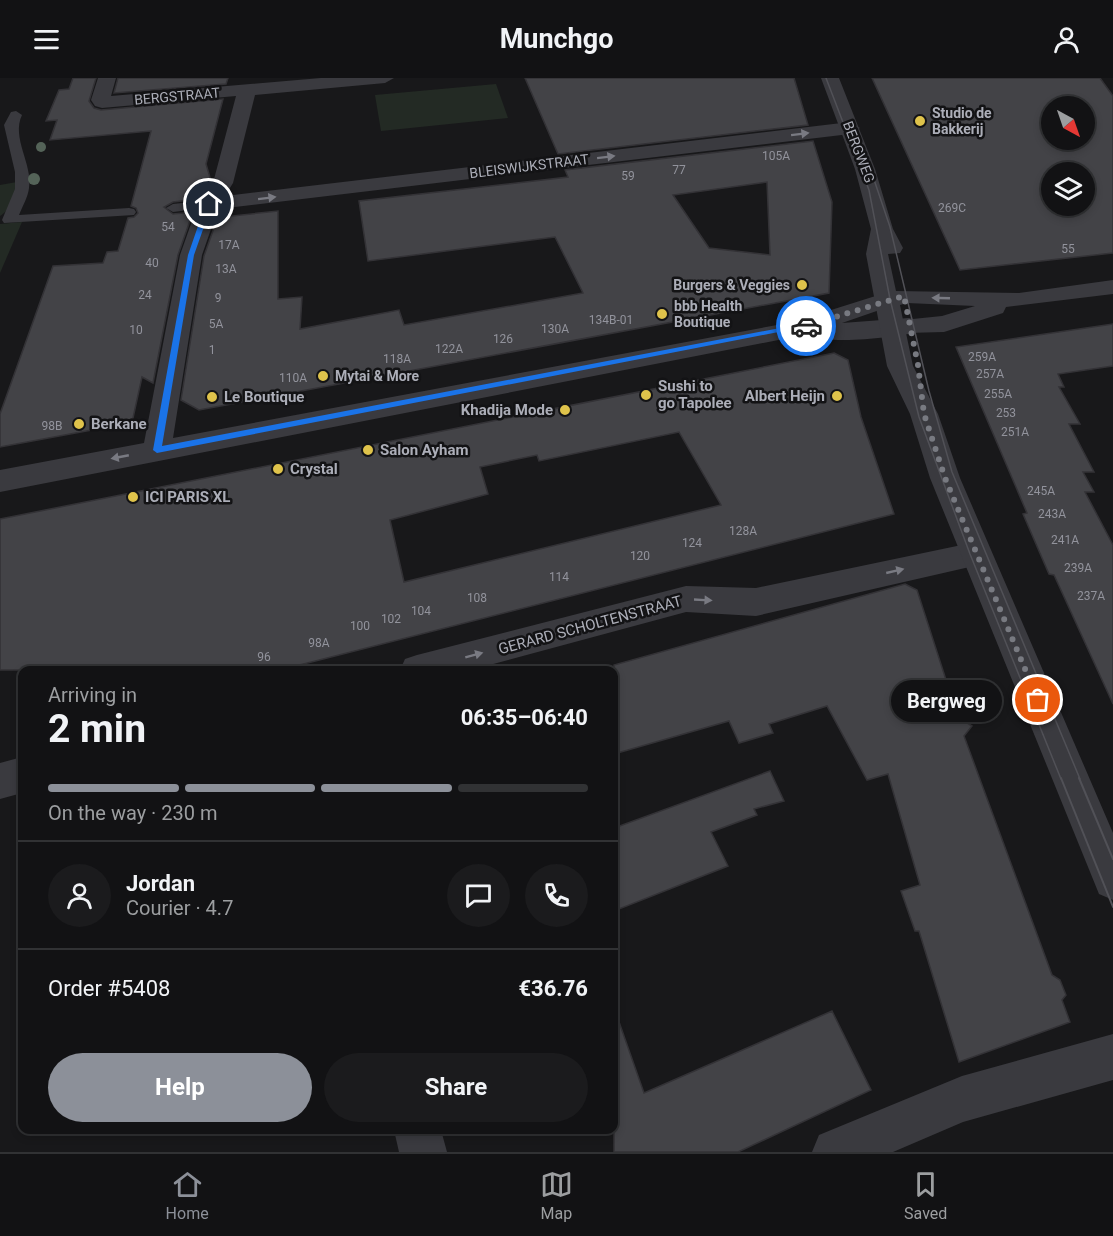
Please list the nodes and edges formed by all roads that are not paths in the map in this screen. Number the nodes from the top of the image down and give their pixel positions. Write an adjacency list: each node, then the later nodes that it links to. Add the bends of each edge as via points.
1 (107, 78): 4 (street, BERGSTRAAT, via 102,102)
2 (385, 78): 4 (street, BERGSTRAAT)
3 (830, 78): 6 (street, BERGWEG)
4 (247, 90): 7 (street, via 224,183)
5 (10, 120): 9 (lane, via 22,189 9,220)
6 (850, 128): 7 (street, BLEISWIJKSTRAAT, one-way to 6); 11 (street, BERGWEG, via 874,193 882,228 877,254)
7 (209, 204): 8 (lane); 15 (street, via 191,255)
8 (173, 208)
9 (129, 212)
10 (1113, 287): 12 (street)
11 (895, 298): 12 (street, one-way to 11); 13 (street, BERGWEG); 14 (street)
12 (1019, 300): 13 (street, via 944,324)
13 (900, 328): 14 (street); 17 (street, BERGWEG, via 900,366 924,414)
14 (797, 329): 15 (street)
15 (157, 450): 16 (street, one-way to 16)
16 (0, 481)
17 (976, 554): 18 (street, GERARD SCHOLTENSTRAAT, one-way to 17, via 686,599 756,602); 21 (street, BERGWEG)
18 (432, 666)
19 (18, 776): 20 (street)
20 (0, 781)
21 (1113, 880)
22 (1113, 1057): 25 (street, via 962,1099)
23 (419, 1134): 24 (street)
24 (423, 1152)
25 (836, 1152)

